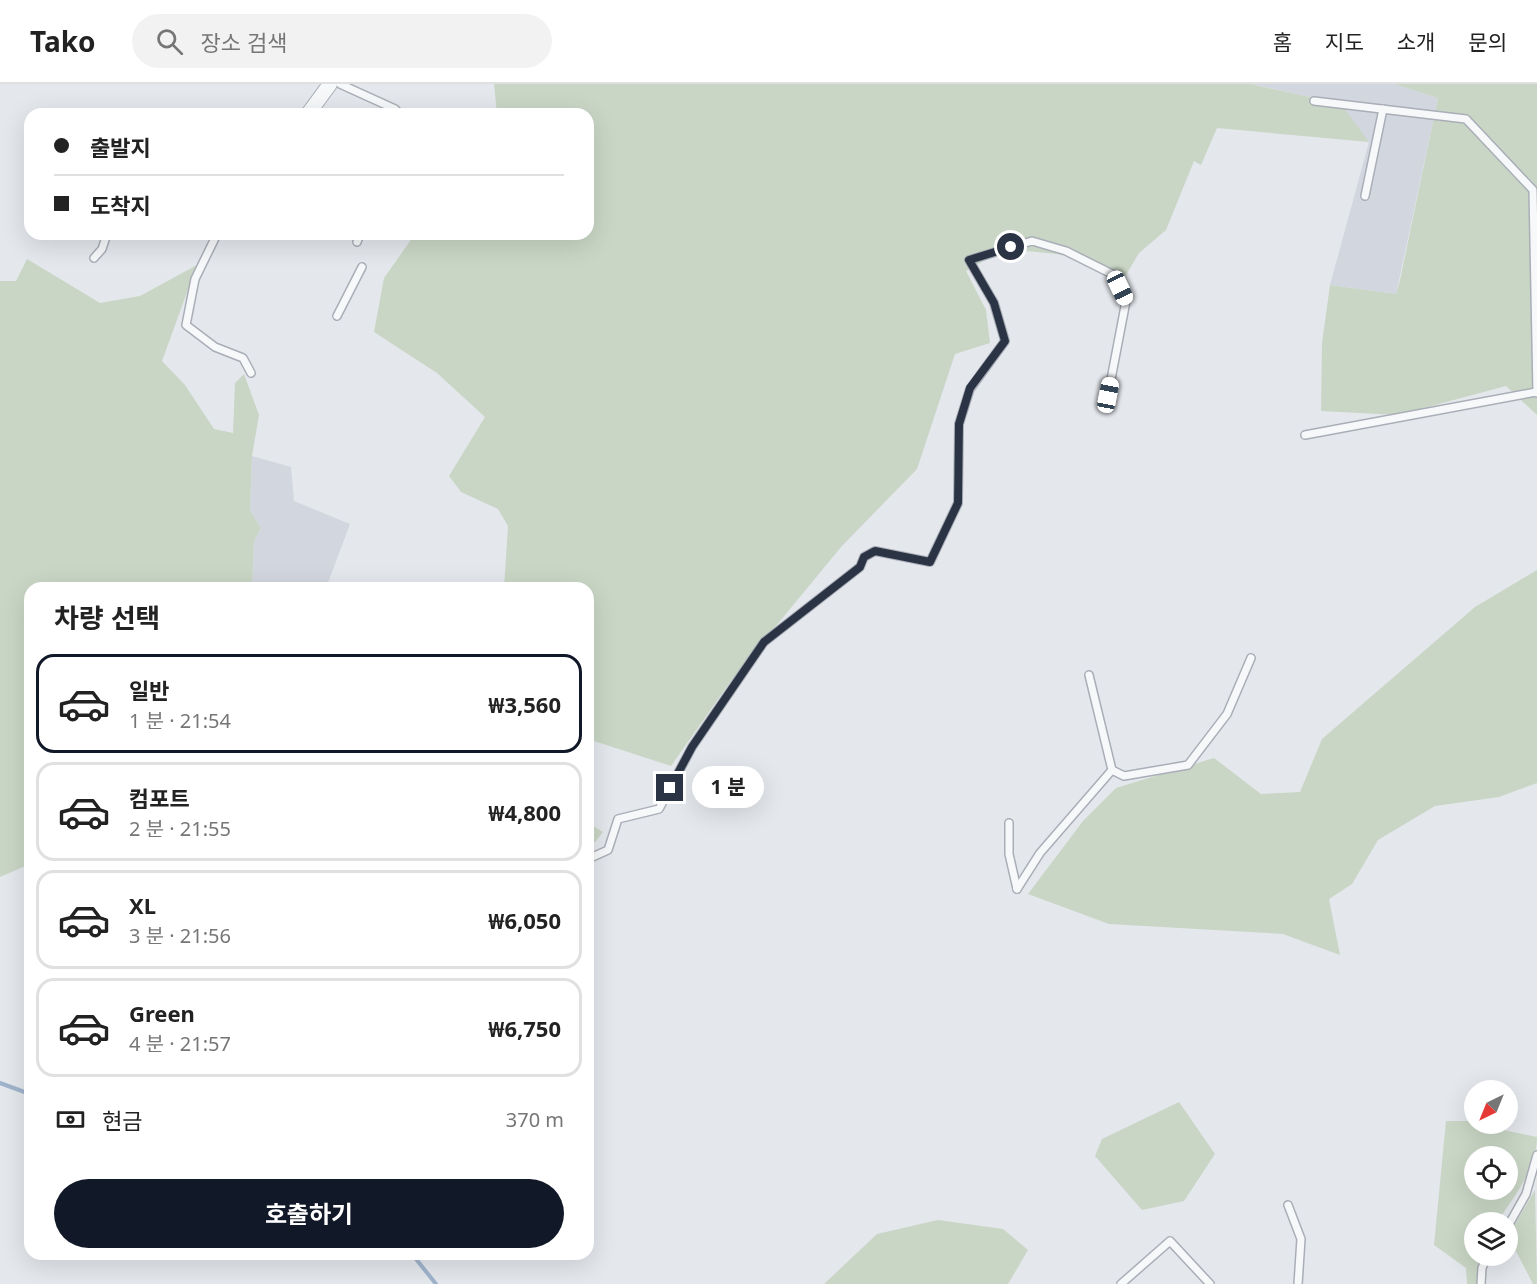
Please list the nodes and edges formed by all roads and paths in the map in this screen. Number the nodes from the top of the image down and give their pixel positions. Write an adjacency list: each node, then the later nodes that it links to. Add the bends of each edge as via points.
1 (330, 84): 4 (street)
2 (340, 84): 5 (lane)
3 (1314, 100): 6 (lane)
4 (312, 108)
5 (393, 108)
6 (1383, 109): 7 (lane); 14 (lane, via 1466,119 1533,190)
7 (1365, 196)
8 (105, 240): 10 (lane)
9 (214, 240): 13 (lane, via 195,279 186,326 215,347 243,358)
10 (94, 258)
11 (362, 267): 12 (lane)
12 (337, 316)
13 (251, 373)
14 (1537, 392): 16 (lane)
15 (1108, 395): 21 (lane, via 1126,301 1114,275 1066,251 1032,241 969,260 994,303 1005,341 970,388 959,424 958,503 930,562 875,551 764,642 692,747 659,809 618,819 608,850)
16 (1305, 435)
17 (1251, 658): 19 (lane, via 1227,714 1188,765 1124,776)
18 (1089, 675): 19 (lane)
19 (1112, 770): 20 (lane, via 1040,853 1017,889 1009,854)
20 (1009, 823)
21 (594, 856)
22 (1537, 1155): 24 (lane, via 1526,1194)
23 (1288, 1205): 28 (lane, via 1300,1239)
24 (1516, 1212)
25 (1483, 1266): 29 (lane)
26 (1121, 1284): 27 (lane, via 1170,1240)
27 (1210, 1284)
28 (1298, 1284)
29 (1481, 1284)

